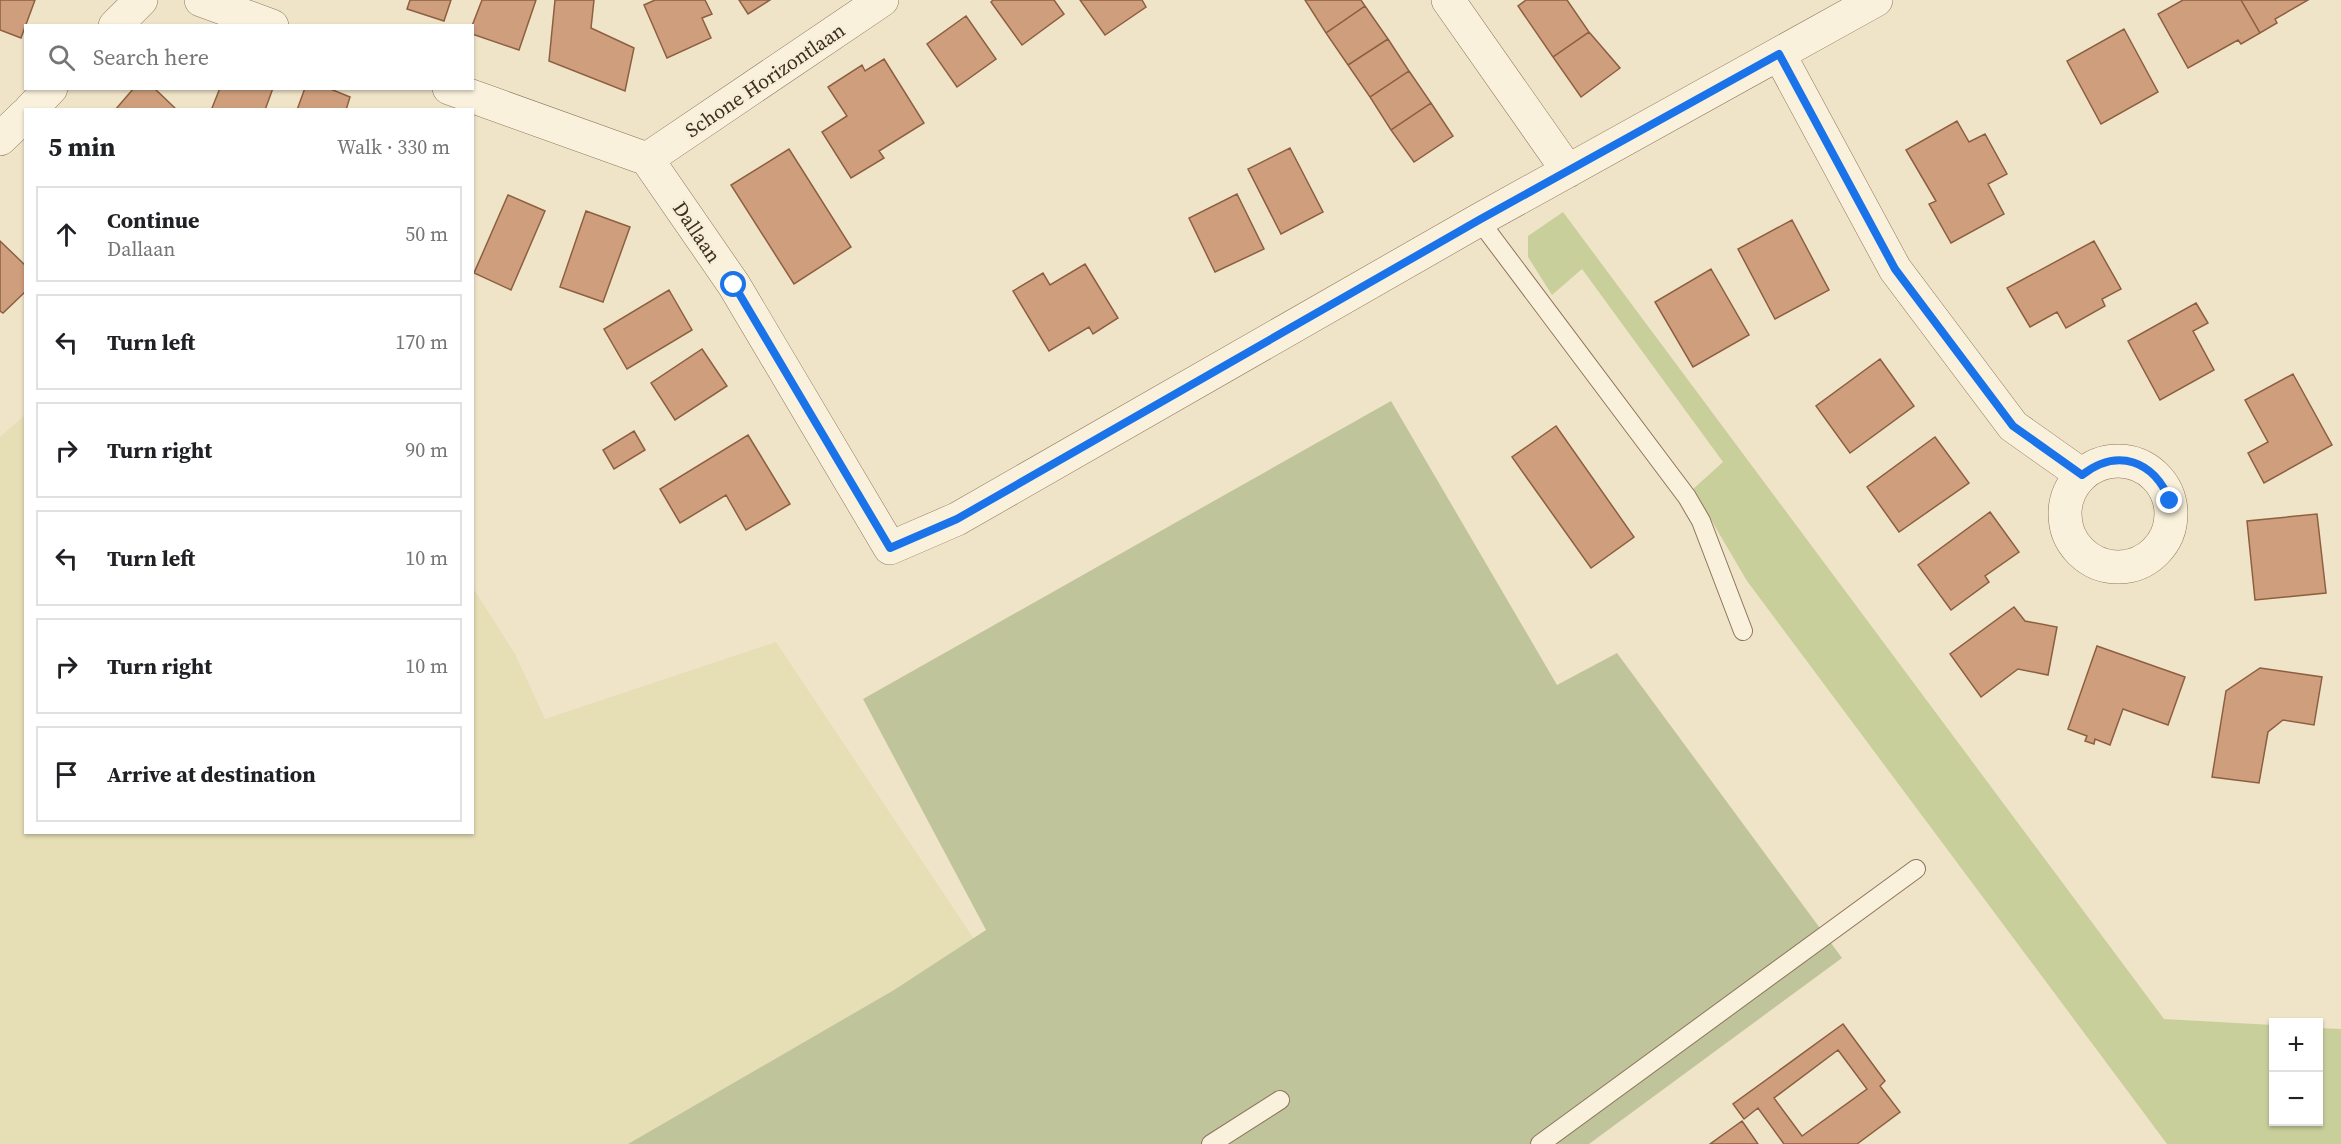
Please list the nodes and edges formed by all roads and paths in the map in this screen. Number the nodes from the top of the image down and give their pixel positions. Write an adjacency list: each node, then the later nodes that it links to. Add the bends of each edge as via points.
1 (141, 0): 6 (street)
2 (201, 0): 7 (street)
3 (882, 0): 14 (street, Schone Horizontlaan)
4 (1448, 0): 15 (street)
5 (1876, 0): 8 (street)
6 (117, 24)
7 (267, 24)
8 (1779, 54): 15 (street); 17 (street, via 1895,269 2013,426)
9 (49, 90): 11 (street)
10 (455, 90): 14 (street)
11 (32, 108)
12 (24, 116): 13 (street)
13 (0, 139)
14 (647, 159): 16 (street, Dallaan, via 734,285 890,548 957,519)
15 (1568, 171): 16 (street)
16 (1479, 220): 18 (lane, via 1687,497 1701,521)
17 (2082, 475)
18 (1743, 631)
19 (1916, 869): 22 (lane)
20 (1280, 1100): 21 (lane)
21 (1211, 1144)
22 (1540, 1144)

